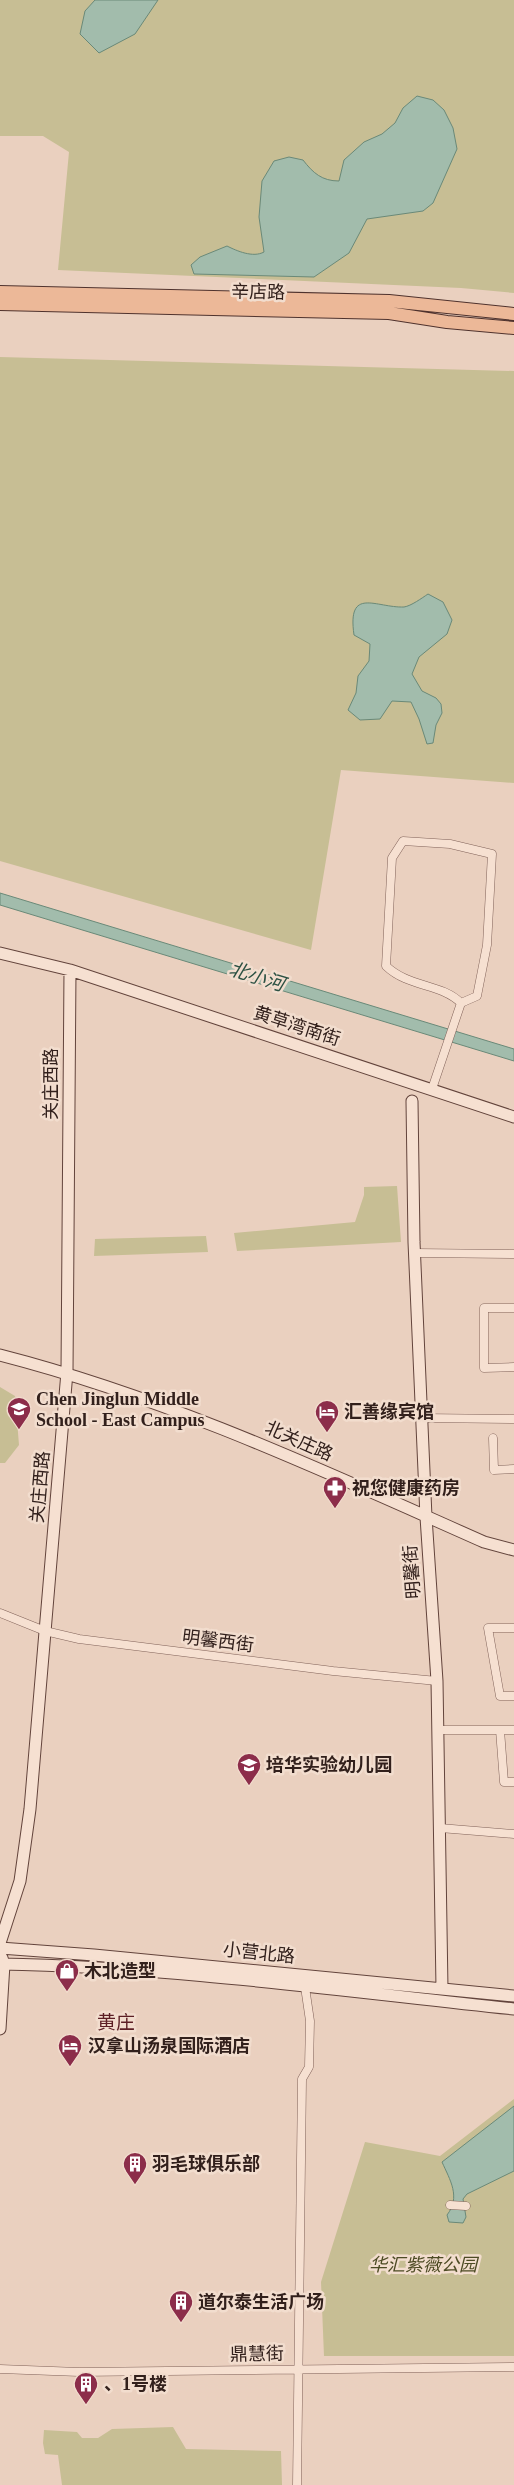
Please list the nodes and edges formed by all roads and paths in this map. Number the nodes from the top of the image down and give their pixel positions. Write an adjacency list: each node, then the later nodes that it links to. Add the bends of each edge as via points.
1 (0, 292): 3 (main road, 辛店路, via 389,301)
2 (0, 304): 4 (main road, 辛店路, via 389,313)
3 (514, 314)
4 (514, 328)
5 (0, 953): 6 (street, 黄草湾南街)
6 (70, 970): 8 (street, 黄草湾南街); 16 (street, 关庄西路)
7 (461, 1003): 7 (street, via 454,996 397,977 386,966 392,858 403,840 450,844 492,854 487,945 477,996); 8 (street)
8 (432, 1089): 10 (street, 黄草湾南街)
9 (412, 1101): 11 (street, 明馨街)
10 (514, 1116)
11 (415, 1253): 12 (street); 17 (street, 明馨街)
12 (514, 1254)
13 (514, 1308): 15 (street, via 484,1308 484,1368)
14 (0, 1356): 16 (street, 北关庄路)
15 (514, 1367)
16 (67, 1372): 21 (street, 北关庄路, via 253,1440); 25 (street, 关庄西路)
17 (422, 1418): 18 (street); 21 (street, 明馨街)
18 (514, 1419)
19 (493, 1438): 20 (street, via 494,1470)
20 (514, 1469)
21 (426, 1516): 22 (street, 北关庄路, via 484,1542); 26 (street, 明馨街)
22 (514, 1550)
23 (0, 1613): 25 (street, 明馨西街)
24 (514, 1628): 27 (street, via 488,1628 500,1696)
25 (46, 1631): 26 (street, 明馨西街, via 333,1672); 34 (street, 关庄西路, via 20,1881)
26 (437, 1681): 28 (street, 明馨街)
27 (514, 1696)
28 (438, 1730): 29 (street); 32 (street, 明馨街)
29 (500, 1730): 30 (street); 31 (street, via 504,1782)
30 (514, 1730)
31 (514, 1782)
32 (440, 1828): 33 (street); 39 (street, 明馨街)
33 (514, 1834)
34 (0, 1943)
35 (0, 1948): 39 (street, 小营北路)
36 (0, 1952): 37 (street)
37 (2, 1964): 38 (street, 小营北路, via 94,1966); 42 (street)
38 (305, 1987): 41 (street, 小营北路); 47 (street, via 310,2021 309,2067 302,2078)
39 (442, 1988): 40 (street, 小营北路)
40 (514, 1996)
41 (514, 2009)
42 (0, 2029)
43 (450, 2206): 44 (street)
44 (466, 2206)
45 (514, 2367): 47 (street, 鼎慧街)
46 (0, 2369): 47 (street, 鼎慧街, via 79,2372)
47 (298, 2369): 48 (street)
48 (297, 2485)

